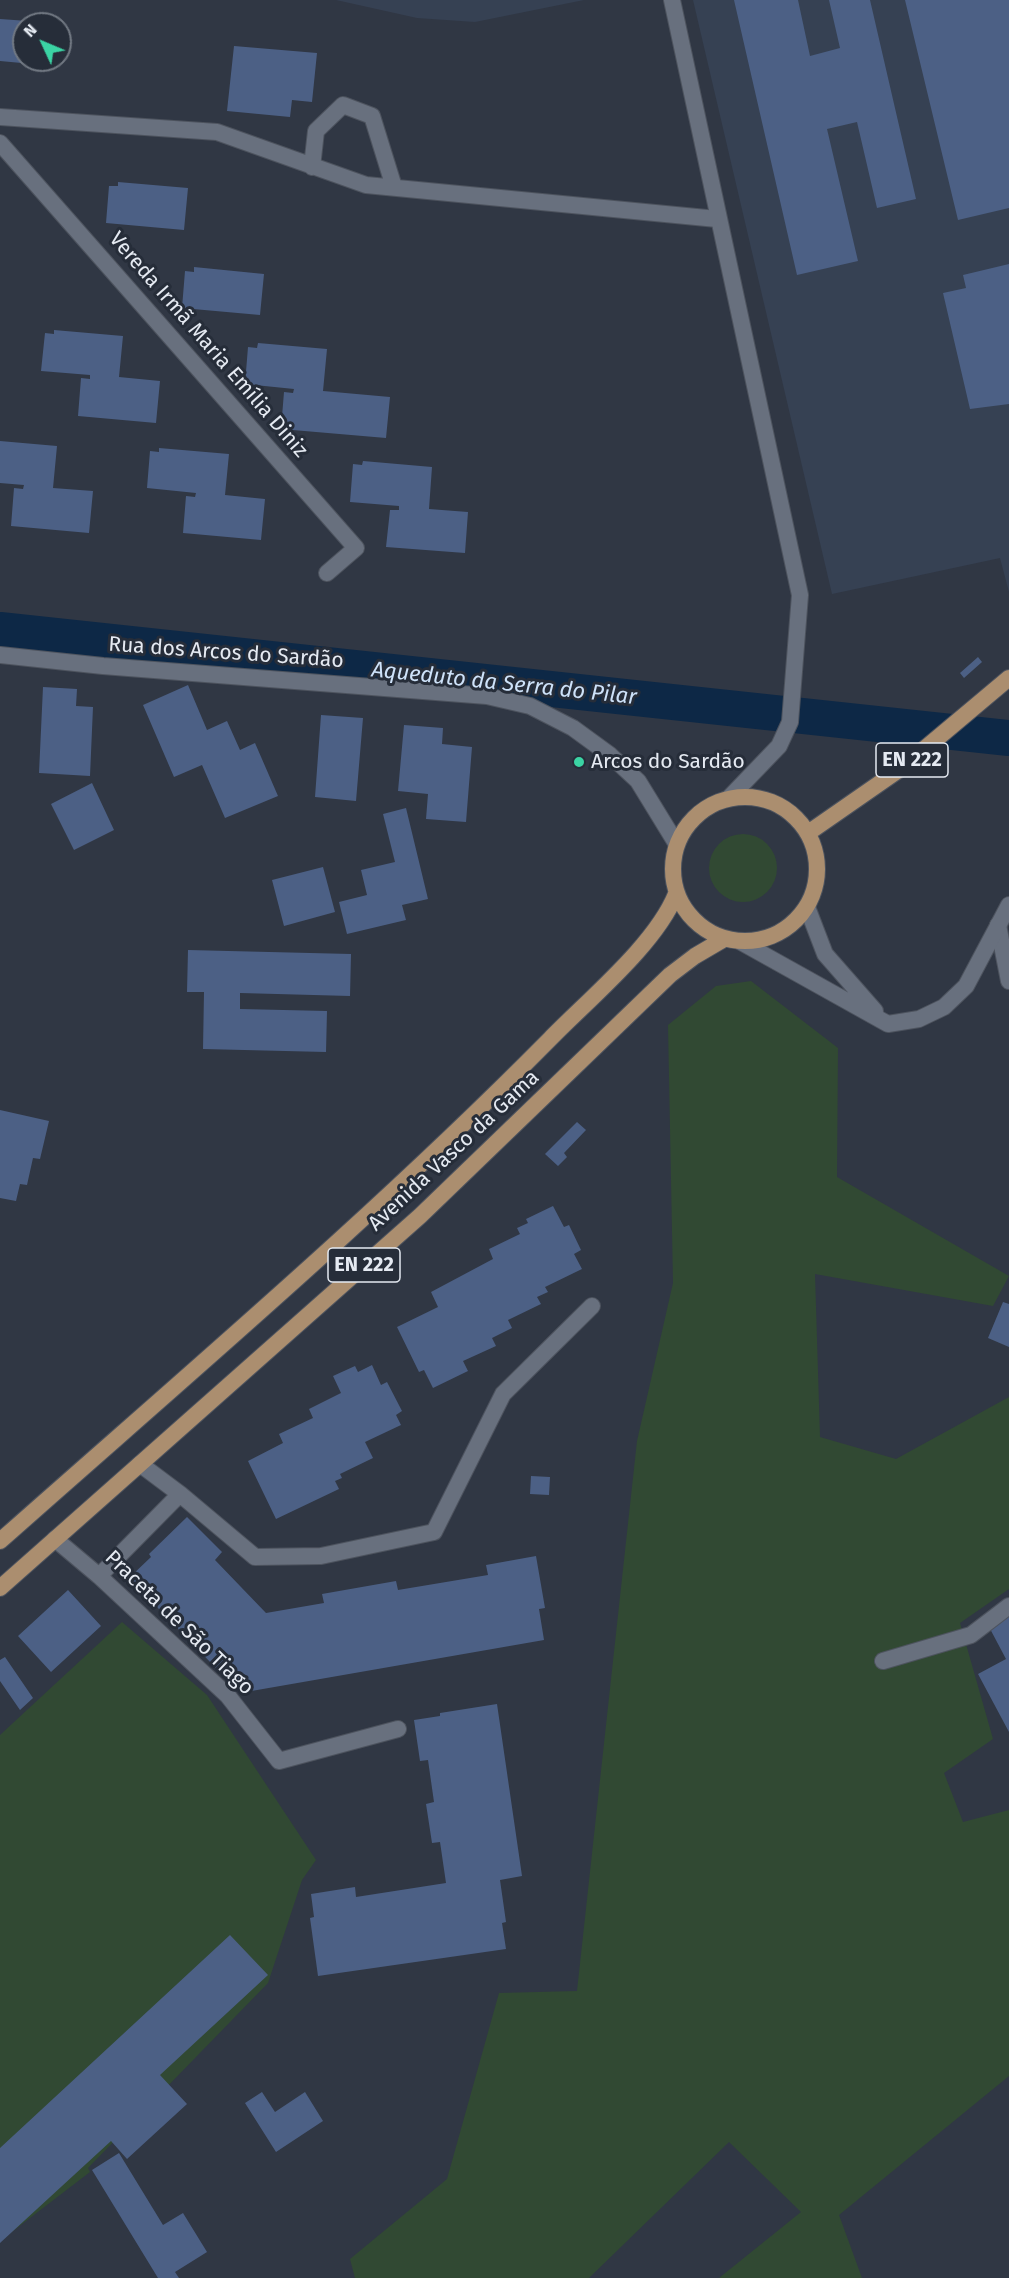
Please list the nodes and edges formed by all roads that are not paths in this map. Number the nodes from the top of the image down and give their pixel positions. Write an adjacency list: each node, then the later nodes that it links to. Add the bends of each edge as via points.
1 (672, 0): 6 (street)
2 (0, 117): 4 (street, via 217,132)
3 (0, 143): 7 (street, Vereda Irmã Maria Emília Diniz, via 356,548)
4 (312, 167): 5 (street, via 366,185); 5 (street, via 316,131 343,105 372,116)
5 (394, 187): 6 (street)
6 (717, 219): 10 (street, via 800,595 790,722 779,746)
7 (327, 573)
8 (0, 655): 12 (street, Rua dos Arcos do Sardão, via 487,696 530,706 573,728 638,781)
9 (1009, 678): 11 (main road, EN 222, via 903,767)
10 (729, 798): 11 (main road, via 760,798 775,803 794,816); 12 (main road, via 707,807 688,822)
11 (808, 833): 15 (main road, via 817,862 815,885)
12 (676, 843): 13 (main road, via 672,869)
13 (676, 894): 17 (main road, via 694,923); 25 (main road, Avenida Vasco da Gama / EN 222, via 657,931 512,1077 296,1278)
14 (1009, 905): 16 (street)
15 (807, 907): 18 (main road, via 779,933); 20 (street, via 825,954)
16 (998, 925): 19 (street); 20 (street, via 966,986 944,1007 920,1019)
17 (724, 939): 18 (main road); 22 (main road, Avenida Vasco da Gama / EN 222, via 670,975 420,1216)
18 (741, 942): 20 (street)
19 (1009, 981)
20 (888, 1024)
21 (592, 1306): 23 (street, via 504,1394 434,1532 321,1556 255,1557)
22 (140, 1464): 23 (street); 24 (main road, Avenida Vasco da Gama / EN 222)
23 (180, 1494): 26 (street)
24 (55, 1539): 26 (street, Praceta de São Tiago); 27 (main road, Avenida Vasco da Gama / EN 222)
25 (0, 1541)
26 (99, 1576): 30 (street, Praceta de São Tiago, via 228,1696 279,1761)
27 (0, 1588)
28 (1009, 1606): 29 (street, via 971,1635)
29 (883, 1661)
30 (398, 1729)

